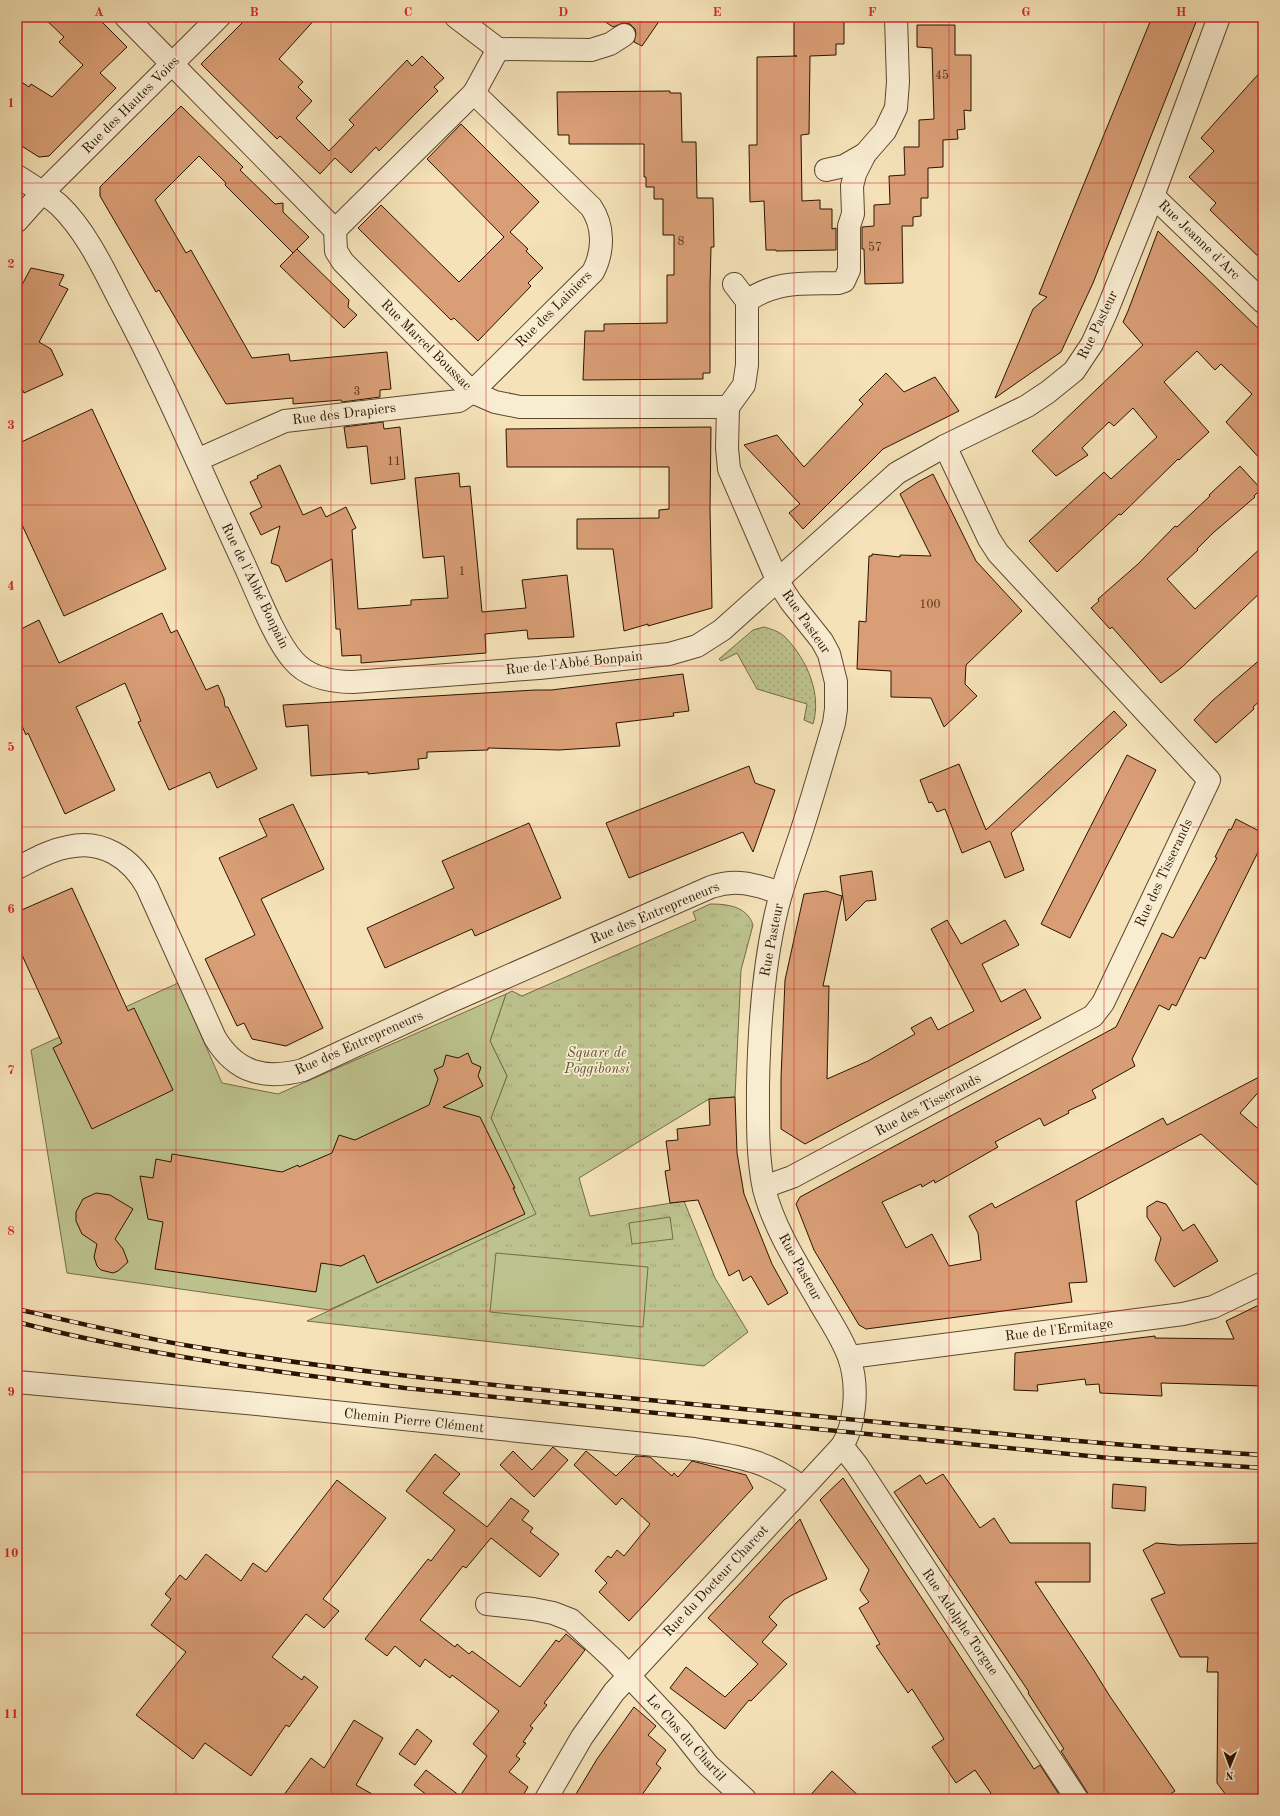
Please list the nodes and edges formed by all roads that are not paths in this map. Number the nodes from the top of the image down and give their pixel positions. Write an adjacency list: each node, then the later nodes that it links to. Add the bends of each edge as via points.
1 (126, 17): 8 (street)
2 (219, 17): 8 (street, Rue des Hautes Voies)
3 (456, 17): 7 (street)
4 (896, 17): 10 (street, via 896,108 885,131)
5 (1219, 17): 14 (street, Rue Pasteur)
6 (624, 35): 7 (street, via 610,44 591,50)
7 (498, 49): 9 (street)
8 (173, 64): 13 (street, Rue des Hautes Voies); 16 (street)
9 (474, 93): 16 (street); 18 (street, Rue des Lainiers, via 591,207 596,216 601,240 598,262 593,272)
10 (865, 154): 11 (street, via 844,166); 19 (street, via 857,168 852,186 849,270 844,280 838,283 796,284 741,292 746,375 739,393)
11 (826, 170)
12 (17, 176): 13 (street, Rue de l'Abbé Bonpain)
13 (42, 193): 15 (street, Rue des Hautes Voies); 21 (street, Rue de l'Abbé Bonpain, via 59,205 98,260 169,398)
14 (1153, 196): 17 (street, Rue Jeanne d'Arc); 20 (street, Rue Pasteur, via 1092,344 1074,371 1027,406)
15 (17, 221)
16 (335, 230): 18 (street, Rue Marcel Boussac, via 336,251 343,262)
17 (1263, 302)
18 (472, 392): 19 (street, Rue Marcel Boussac, via 495,402 520,407); 21 (street, Rue des Drapiers, via 459,401 285,421)
19 (728, 407): 22 (street, via 729,469)
20 (946, 446): 22 (street, Rue Pasteur, via 897,473); 25 (street, Rue des Tisserands, via 998,553 1208,780 1103,1003 1093,1016 792,1177)
21 (197, 460): 22 (street, Rue de l'Abbé Bonpain, via 292,660 300,668 326,680 353,682 505,670 684,651 698,646 722,630)
22 (778, 582): 24 (street, Rue Pasteur, via 829,654 834,667 837,694 830,736)
23 (17, 868): 24 (street, Rue des Entrepreneurs, via 55,851 78,845 100,847 121,856 142,877 147,886 215,1038 224,1052 234,1062 246,1068 274,1074 303,1070 447,1003 711,887 734,882 746,883)
24 (781, 893): 25 (street, Rue Pasteur, via 766,970 759,1040 758,1129)
25 (764, 1187): 27 (street, Rue Pasteur, via 774,1217 792,1255 840,1335)
26 (1263, 1283): 27 (street, Rue de l'Ermitage, via 1213,1307 1183,1314)
27 (850, 1357): 29 (street, Rue du Docteur Charcot, via 855,1382 855,1402 850,1432)
28 (17, 1382): 30 (street, Chemin Pierre Clément, via 694,1449 753,1460 781,1473)
29 (842, 1446): 30 (street, Rue du Docteur Charcot); 35 (street, Rue Adolphe Torgue)
30 (802, 1488): 32 (street, Rue du Docteur Charcot)
31 (487, 1604): 32 (street, Le Clos du Chartil, via 534,1609 571,1620)
32 (629, 1676): 33 (street, Rue du Docteur Charcot, via 594,1718); 34 (street, Le Clos du Chartil, via 681,1731 712,1769)
33 (546, 1799)
34 (745, 1799)
35 (1077, 1799)

